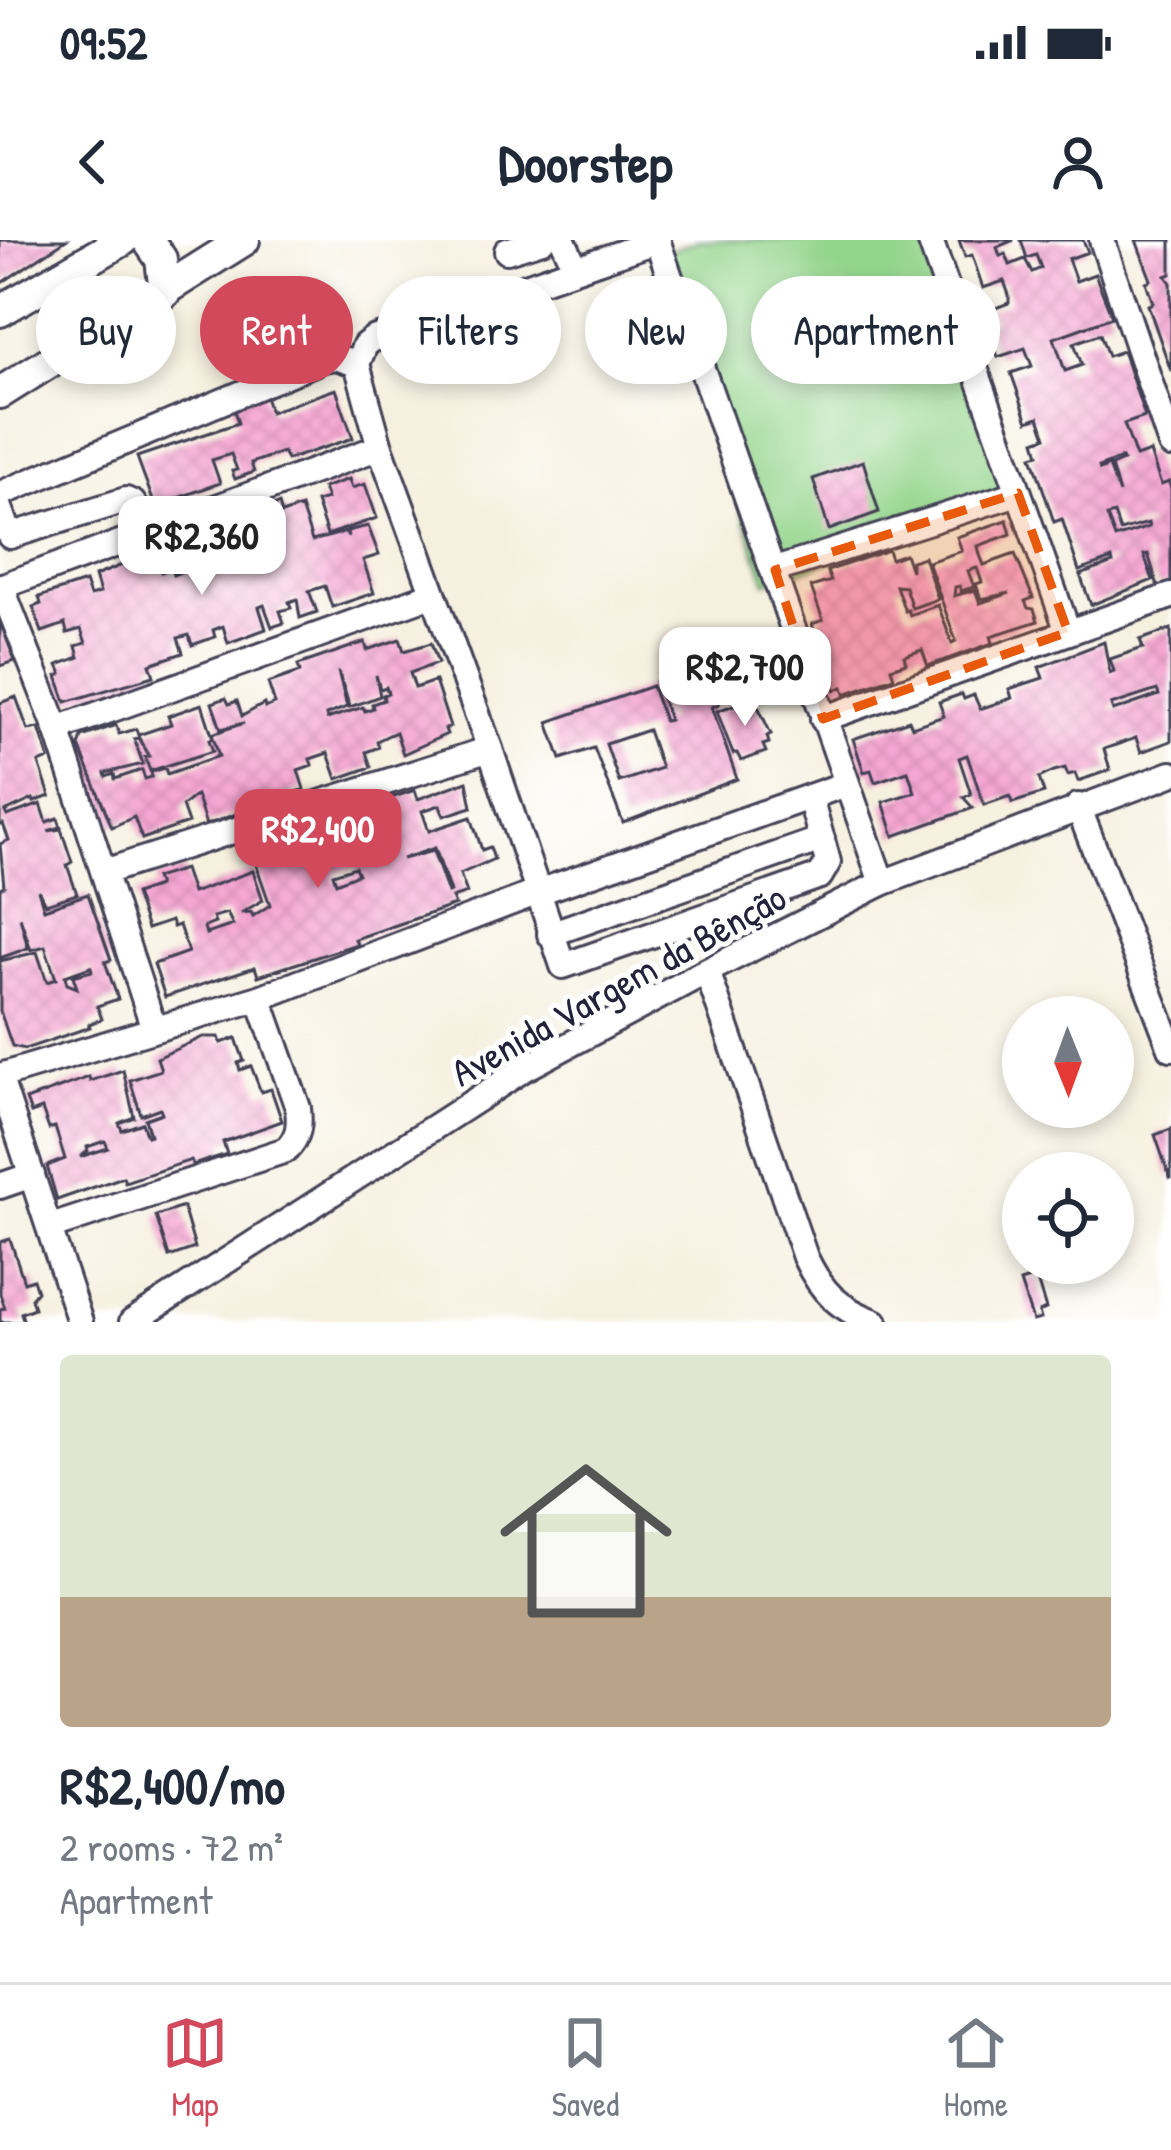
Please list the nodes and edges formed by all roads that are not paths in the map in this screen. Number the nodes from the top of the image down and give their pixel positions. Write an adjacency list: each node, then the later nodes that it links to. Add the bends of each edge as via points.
1 (123, 240): 13 (main road)
2 (148, 240): 11 (main road)
3 (244, 240): 12 (main road)
4 (542, 240): 9 (street)
5 (562, 240): 10 (street)
6 (657, 240): 10 (street); 23 (street)
7 (930, 240): 19 (street)
8 (1102, 240): 17 (street)
9 (507, 251)
10 (575, 267): 14 (street, via 385,332 365,345)
11 (165, 276)
12 (176, 285)
13 (0, 311)
14 (357, 364): 18 (street); 20 (street, via 324,359)
15 (36, 371): 16 (main road)
16 (0, 393)
17 (1171, 445)
18 (380, 447): 22 (street); 25 (street)
19 (1018, 493): 23 (street); 27 (street)
20 (0, 494)
21 (0, 508): 22 (street, via 10,536 126,500)
22 (151, 531): 24 (street)
23 (775, 570): 28 (street)
24 (1, 586): 29 (street)
25 (433, 594): 29 (street); 30 (street)
26 (1171, 596): 27 (street)
27 (1067, 632): 28 (street)
28 (823, 719): 32 (street)
29 (57, 729): 36 (street)
30 (490, 748): 36 (street); 38 (street)
31 (1171, 774): 34 (street, Avenida Vargem da Bênção)
32 (846, 784): 33 (street); 37 (street)
33 (810, 797): 35 (street); 38 (street)
34 (1078, 806): 37 (street, Avenida Vargem da Bênção); 43 (street)
35 (822, 838): 39 (street); 39 (street, via 828,862 820,876 570,967 561,964)
36 (104, 872): 42 (street)
37 (883, 883): 40 (street, Avenida Vargem da Bênção)
38 (536, 893): 39 (street); 41 (street)
39 (550, 934)
40 (707, 971): 49 (street, Avenida Vargem da Bênção, via 524,1069); 50 (street, via 805,1257 842,1309)
41 (260, 998): 42 (street); 47 (street, via 298,1108 295,1142)
42 (154, 1029): 44 (street)
43 (1171, 1048)
44 (0, 1077): 45 (street)
45 (32, 1175): 46 (street); 47 (street)
46 (0, 1186)
47 (51, 1227): 48 (street)
48 (80, 1322)
49 (132, 1322)
50 (874, 1322)

